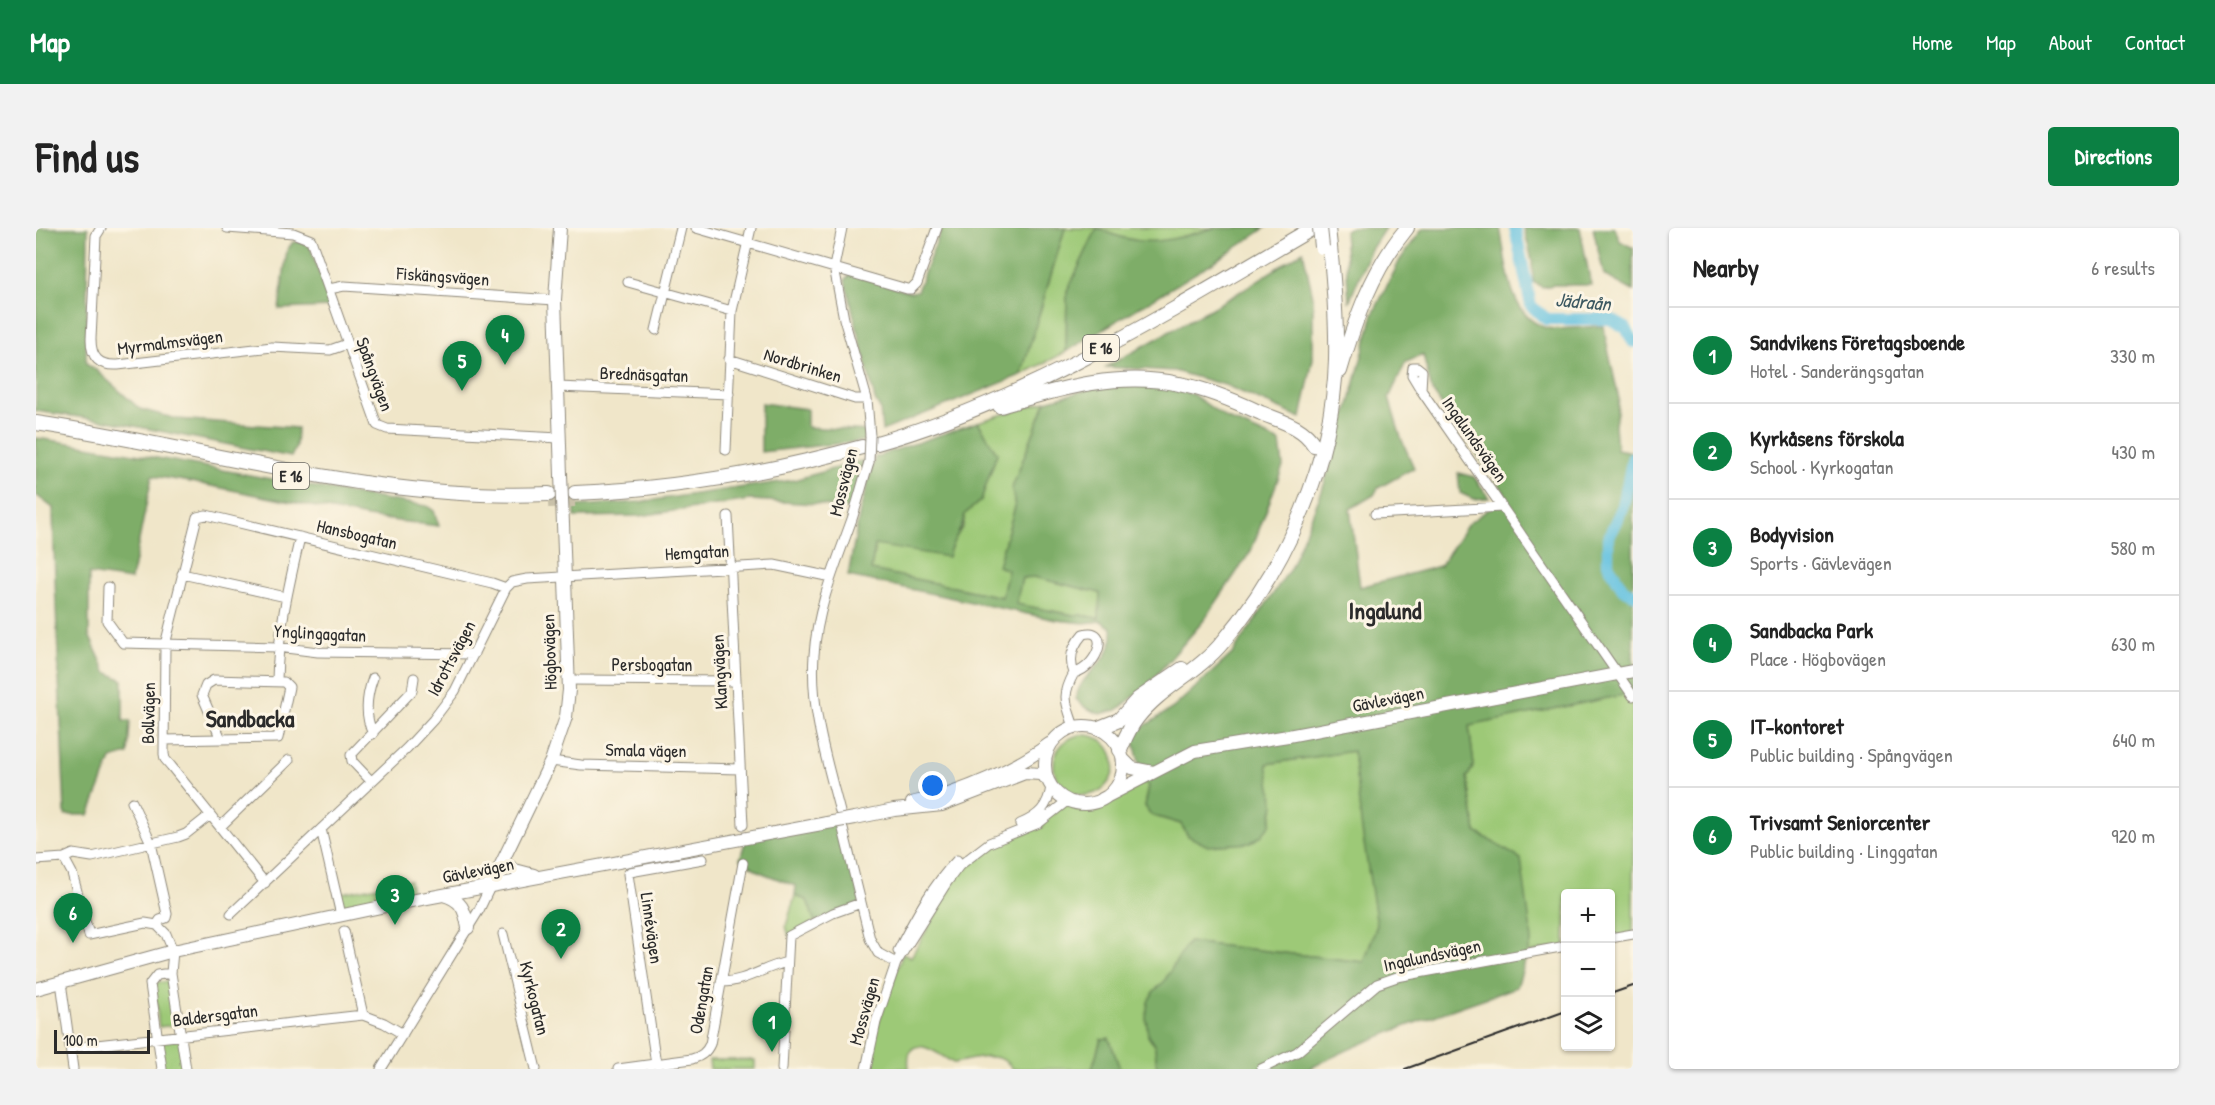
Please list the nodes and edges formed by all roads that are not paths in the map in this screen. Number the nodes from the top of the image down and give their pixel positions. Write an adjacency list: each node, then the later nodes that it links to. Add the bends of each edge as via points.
1 (101, 228): 22 (street, Myrmalmsvägen, via 96,236 91,348 104,364 272,347 330,350)
2 (227, 228): 17 (street, Spångvägen, via 307,237 314,245)
3 (560, 228): 19 (main road, Högbovägen)
4 (681, 228): 18 (street)
5 (696, 228): 13 (street)
6 (751, 228): 13 (street)
7 (842, 228): 15 (street)
8 (937, 228): 15 (street, via 917,283 911,289)
9 (1313, 228): 34 (highway, E 16, via 1061,370 998,400)
10 (1320, 228): 14 (highway, bridge)
11 (1327, 228): 14 (highway); 29 (highway, E 16, via 1121,345)
12 (1407, 228): 28 (highway, via 1386,256 1363,302)
13 (747, 243): 15 (street); 20 (street)
14 (1326, 245): 28 (highway, via 1336,332); 33 (highway, via 1327,366)
15 (834, 267): 27 (street, Mossvägen)
16 (628, 282): 18 (street)
17 (329, 289): 19 (street, Fiskängsvägen, via 344,286); 22 (street, Spångvägen)
18 (666, 293): 20 (street); 21 (street)
19 (555, 300): 24 (main road, Högbovägen)
20 (732, 311): 23 (street)
21 (657, 330)
22 (347, 344): 32 (street, Spångvägen, via 374,420 381,427)
23 (729, 359): 26 (street); 27 (street, Nordbrinken, via 855,399)
24 (558, 387): 26 (street, Brednäsgatan); 32 (main road, Högbovägen)
25 (1421, 390): 37 (street, Ingalundsvägen)
26 (729, 394): 35 (street)
27 (867, 399): 34 (street, Mossvägen)
28 (1332, 399): 67 (highway, via 1311,485 1274,568 1223,642 1143,711 1129,730)
29 (1000, 406): 33 (highway, via 1104,380 1163,381 1215,394 1293,426 1307,434); 34 (highway, E 16)
30 (36, 423): 31 (highway, E 16, via 380,485 548,497 513,502 380,491)
31 (36, 430)
32 (560, 438): 44 (main road, Högbovägen, bridge)
33 (1314, 445): 62 (highway, via 1283,532 1248,595 1184,668 1138,699 1119,720)
34 (869, 449): 36 (highway, E 16, via 710,481); 45 (street, Mossvägen, via 852,518)
35 (726, 450)
36 (575, 496)
37 (1502, 507): 38 (street, Ingalundsvägen); 54 (street, Ingalundsvägen)
38 (1375, 514)
39 (201, 515): 41 (street, Hansbogatan); 43 (street, Bollvägen, via 195,521)
40 (728, 516): 42 (street, Klangvägen)
41 (300, 537): 47 (street, Hansbogatan); 48 (street)
42 (730, 567): 44 (street, Hemgatan); 45 (street, Hemgatan, via 774,565); 59 (street, Klangvägen)
43 (182, 574): 48 (street); 49 (street, Bollvägen)
44 (565, 576): 47 (street, via 517,580); 58 (main road, Högbovägen)
45 (831, 577): 78 (street, Mossvägen, via 816,638 813,675 820,737)
46 (108, 587): 49 (street, Ynglingagatan, via 107,621 121,641)
47 (506, 588): 51 (street, Idrottsvägen)
48 (286, 597): 50 (street)
49 (165, 645): 50 (street, Ynglingagatan); 65 (street, Bollvägen)
50 (278, 647): 51 (street, Ynglingagatan, via 318,652); 57 (street)
51 (474, 654): 72 (street, Idrottsvägen, via 433,720)
52 (1633, 671): 54 (main road, Gävlevägen)
53 (1074, 673): 61 (street, via 1065,698)
54 (1618, 674): 60 (street, Ingalundsvägen); 71 (main road, Gävlevägen, via 1195,751)
55 (373, 678): 63 (street, via 367,701)
56 (414, 678): 63 (street, Idrottsvägen, via 412,691)
57 (277, 680): 64 (street, via 289,687 278,738); 64 (street, via 214,681 206,685 202,694)
58 (568, 681): 59 (street, Persbogatan); 69 (main road, Högbovägen, via 566,717)
59 (736, 681): 70 (street, Klangvägen)
60 (1633, 696)
61 (1074, 727): 62 (main road); 66 (main road)
62 (1100, 728): 67 (main road, via 1113,737)
63 (373, 734): 72 (street, Idrottsvägen, via 351,758)
64 (221, 739): 65 (street)
65 (164, 740): 79 (street, Bollvägen, via 165,759)
66 (1051, 742): 73 (main road, via 1044,766); 77 (main road, Gävlevägen, via 1036,754 976,783)
67 (1121, 755): 71 (main road, via 1132,768); 74 (main road, via 1118,784)
68 (289, 760): 82 (street)
69 (551, 761): 70 (street, Smala vägen); 89 (main road, Högbovägen)
70 (740, 769): 80 (street, Klangvägen)
71 (1153, 772): 74 (main road, Gävlevägen)
72 (371, 781): 83 (street, Idrottsvägen)
73 (1048, 782): 75 (main road); 77 (main road, Gävlevägen, via 1040,774 1025,773 942,805); 84 (street, Mossvägen, via 1045,807 1039,815)
74 (1102, 799): 75 (main road, via 1083,804)
75 (1067, 801): 84 (street, Mossvägen, via 1039,823)
76 (132, 802): 85 (street)
77 (894, 810): 91 (main road, Gävlevägen, bridge)
78 (840, 813)
79 (210, 815): 82 (street, Bollvägen); 85 (street, via 186,834)
80 (743, 825)
81 (842, 825): 95 (street, Mossvägen)
82 (220, 827): 92 (street, Bollvägen)
83 (321, 829): 92 (street, Idrottsvägen); 97 (street)
84 (1011, 830): 107 (street, Mossvägen, via 976,844 947,871 908,931)
85 (151, 843): 86 (street); 98 (street, via 166,914)
86 (64, 858): 88 (street); 98 (street, via 89,935 145,923)
87 (703, 859): 117 (street, Linnévägen, via 628,874)
88 (36, 860)
89 (503, 862): 91 (main road, via 514,870); 93 (main road, Högbovägen)
90 (743, 863): 110 (street, Odengatan)
91 (539, 876): 93 (main road, Gävlevägen)
92 (265, 883): 96 (street, Idrottsvägen)
93 (491, 885): 94 (main road, Gävlevägen); 99 (street, Högbovägen)
94 (442, 895): 97 (main road, Gävlevägen); 99 (main road, via 463,906)
95 (861, 903): 106 (street, via 790,935); 107 (street, Mossvägen, via 873,947)
96 (231, 914)
97 (341, 915): 105 (main road, Gävlevägen)
98 (157, 925): 105 (street, via 166,934)
99 (468, 928): 113 (street, Högbovägen)
100 (344, 930): 112 (street)
101 (503, 934): 122 (street, Kyrkogatan)
102 (1633, 934): 103 (street)
103 (1615, 937)
104 (1561, 947): 126 (street, Ingalundsvägen, via 1377,984 1297,1052)
105 (172, 951): 108 (street); 109 (main road, Gävlevägen)
106 (787, 962): 110 (street); 124 (street)
107 (896, 963): 125 (street, Mossvägen, via 876,1022)
108 (171, 973): 114 (street); 115 (street, via 157,975 150,984)
109 (61, 982): 111 (main road, Gävlevägen); 116 (street)
110 (722, 982): 117 (street, Odengatan, via 707,1050 698,1057)
111 (36, 989)
112 (363, 1015): 113 (street); 114 (street, Baldersgatan)
113 (403, 1034): 121 (street, Högbovägen)
114 (181, 1036): 115 (street, Baldersgatan); 120 (street)
115 (158, 1038): 116 (street, Baldersgatan); 119 (street)
116 (70, 1048): 118 (street)
117 (656, 1064): 123 (street, Odengatan)
118 (73, 1069)
119 (162, 1069)
120 (186, 1069)
121 (381, 1069)
122 (536, 1069)
123 (618, 1069)
124 (782, 1069)
125 (866, 1069)
126 (1261, 1069)

